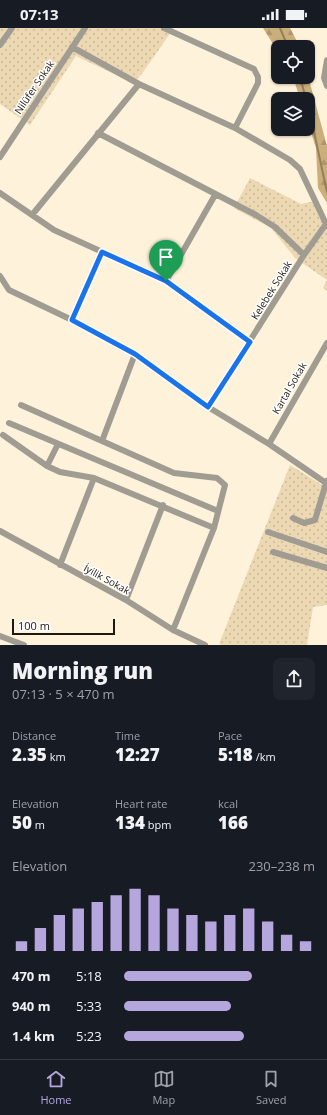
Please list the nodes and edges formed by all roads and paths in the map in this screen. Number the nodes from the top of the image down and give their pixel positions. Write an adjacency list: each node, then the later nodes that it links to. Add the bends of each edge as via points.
1 (12, 28): 6 (street)
2 (85, 28): 7 (street, Nilüfer Sokak)
3 (164, 28): 5 (street)
4 (181, 28): 5 (street)
5 (177, 34): 11 (street, via 254,69 258,83)
6 (0, 45)
7 (72, 48): 9 (street); 13 (street, Nilüfer Sokak)
8 (327, 60): 10 (street, via 324,78)
9 (139, 84): 11 (street); 12 (street)
10 (327, 86)
11 (236, 128): 17 (street, via 290,160 300,169)
12 (98, 133): 15 (street); 16 (street)
13 (0, 157)
14 (0, 193): 16 (street)
15 (214, 196): 19 (street, via 275,227); 21 (street)
16 (32, 215): 18 (street, via 54,230)
17 (326, 225): 19 (street, Kelebek Sokak)
18 (102, 252): 21 (street); 22 (street)
19 (304, 255): 23 (street, Kelebek Sokak)
20 (0, 276): 22 (street, via 9,290)
21 (166, 281): 23 (street)
22 (72, 320): 25 (street)
23 (250, 342): 27 (street, Kelebek Sokak)
24 (327, 343): 32 (street, Kartal Sokak)
25 (135, 354): 27 (street); 30 (street)
26 (21, 405): 30 (street)
27 (208, 407): 32 (street)
28 (10, 423): 31 (street)
29 (3, 434): 33 (street)
30 (102, 441): 37 (street, via 174,473 217,478 225,485)
31 (58, 444): 33 (street); 37 (street)
32 (269, 444): 35 (street)
33 (47, 466): 34 (street, via 60,472)
34 (94, 478): 36 (street); 44 (street)
35 (327, 482): 38 (street, via 315,520 304,523)
36 (163, 505): 39 (street); 46 (street)
37 (218, 511): 39 (street)
38 (293, 518)
39 (214, 528): 47 (street)
40 (0, 531): 44 (street, İyilik Sokak)
41 (268, 532): 43 (street)
42 (273, 552): 45 (street)
43 (327, 552)
44 (60, 565): 46 (street, İyilik Sokak)
45 (327, 568)
46 (126, 600): 47 (street, İyilik Sokak)
47 (173, 630): 50 (street, İyilik Sokak)
48 (0, 636): 49 (street)
49 (24, 645)
50 (205, 645)

